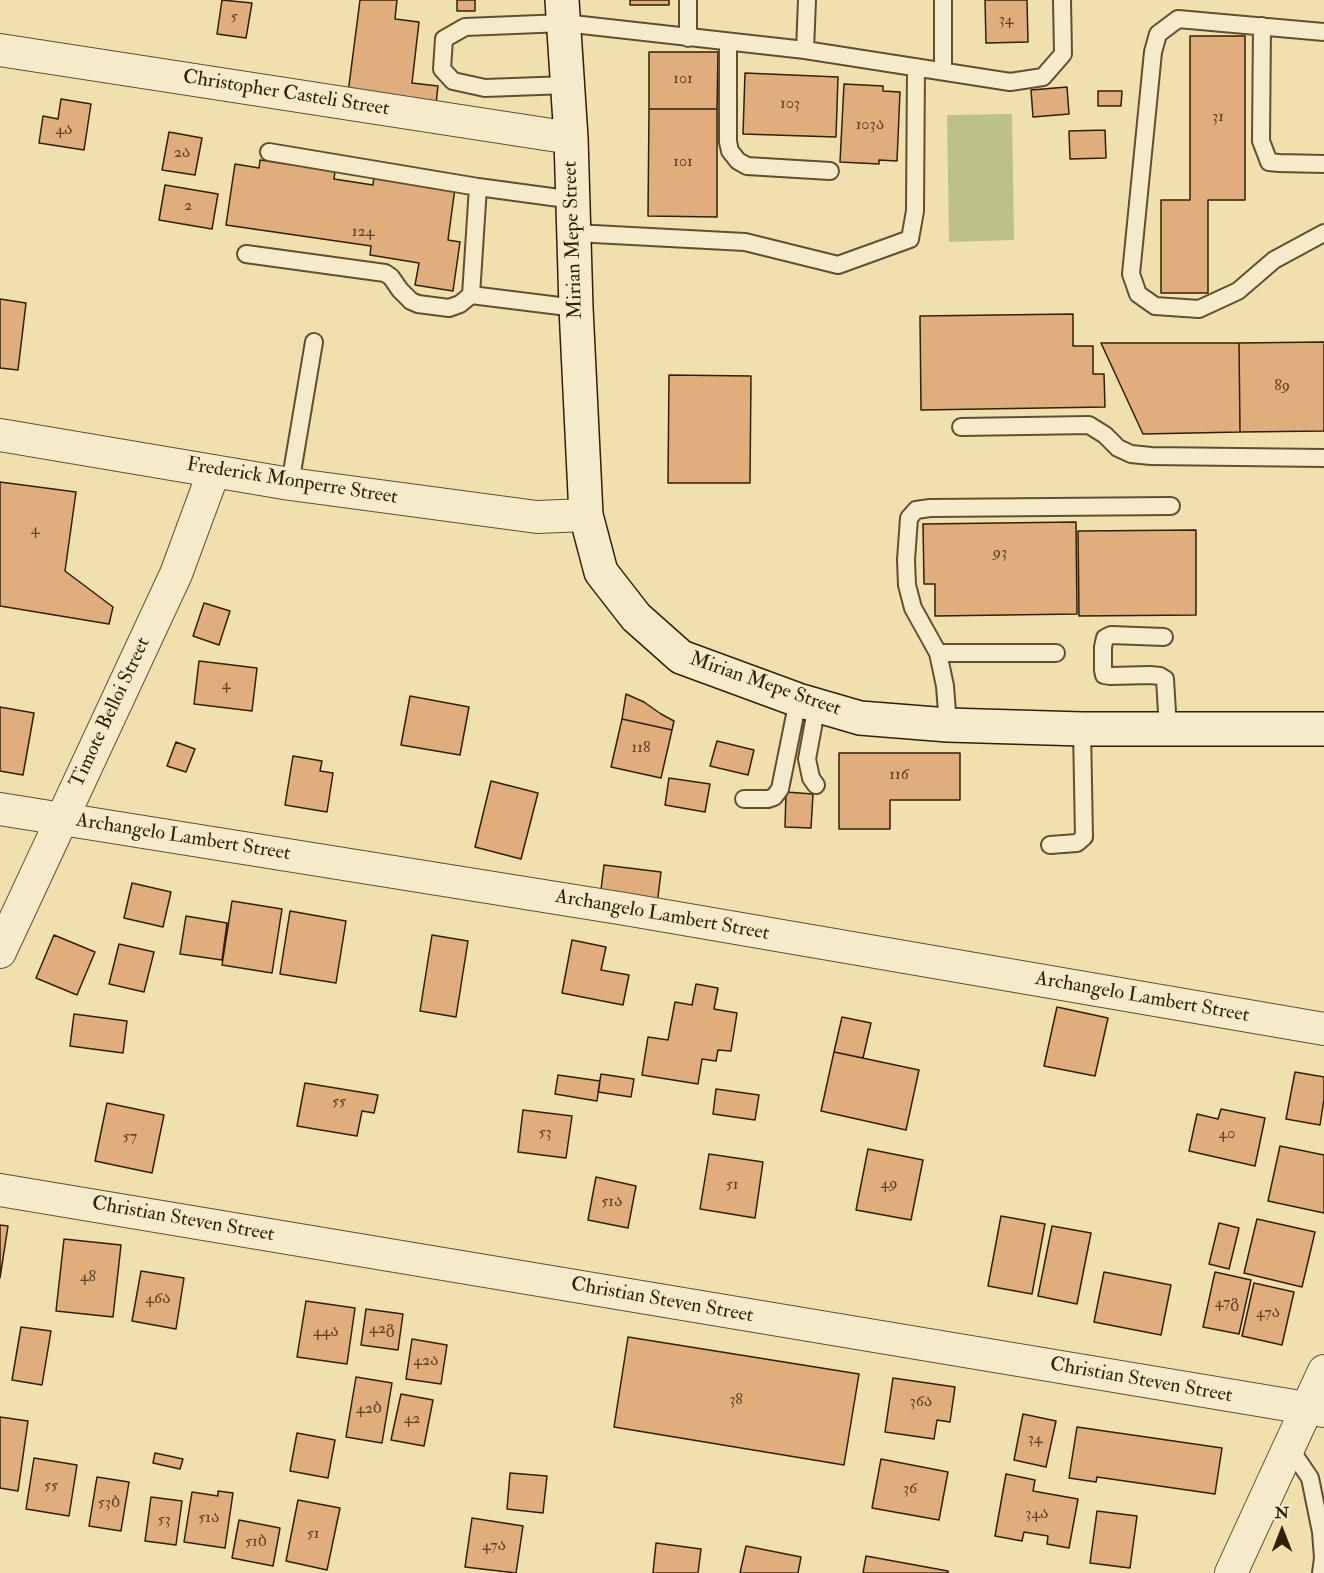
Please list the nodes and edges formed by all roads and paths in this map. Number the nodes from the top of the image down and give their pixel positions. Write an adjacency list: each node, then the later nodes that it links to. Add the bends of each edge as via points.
1 (688, 0): 8 (lane)
2 (807, 0): 11 (lane)
3 (944, 0): 13 (lane)
4 (1062, 0): 13 (lane, via 1063,54 1043,77 1010,82)
5 (563, 12): 8 (lane); 14 (street, Mirian Mepe Street); 14 (lane, via 465,27 444,39 442,69 453,81 485,88)
6 (1262, 27): 7 (lane); 17 (lane, via 1261,141 1269,162); 21 (lane, via 1178,19 1158,34 1131,274 1138,294 1155,306 1199,309 1238,291 1274,260)
7 (1324, 32)
8 (688, 38): 9 (lane)
9 (728, 42): 11 (lane); 18 (lane, via 728,142 734,156 747,166)
10 (0, 50): 15 (street, Christopher Casteli Street)
11 (805, 50): 12 (lane)
12 (916, 67): 13 (lane); 22 (lane, via 915,211 910,239 838,265 745,242)
13 (943, 71)
14 (567, 85): 15 (street, Mirian Mepe Street)
15 (571, 138): 20 (street, Mirian Mepe Street)
16 (269, 152): 19 (lane)
17 (1324, 164)
18 (830, 171)
19 (478, 188): 20 (lane); 24 (lane)
20 (574, 200): 22 (street, Mirian Mepe Street)
21 (1324, 232)
22 (575, 233): 25 (street, Mirian Mepe Street)
23 (246, 254): 24 (lane, via 385,273 418,304 449,308)
24 (471, 295): 25 (lane)
25 (576, 308): 33 (street, Mirian Mepe Street)
26 (314, 342): 31 (lane)
27 (961, 427): 29 (lane, via 1089,425 1131,454)
28 (0, 435): 30 (street, Frederick Monperre Street)
29 (1324, 458)
30 (214, 471): 31 (street, Frederick Monperre Street); 45 (street, Timote Belloi Street, via 176,574)
31 (290, 484): 33 (street, Frederick Monperre Street, via 537,517)
32 (1170, 506): 36 (lane, via 916,510 909,518 907,585 913,608)
33 (586, 515): 37 (street, Mirian Mepe Street, via 601,572 636,617 681,657)
34 (1164, 637): 40 (lane, via 1111,634 1103,647 1103,669 1104,675 1110,676 1150,675 1165,679)
35 (1056, 652): 36 (lane)
36 (938, 653): 38 (lane)
37 (807, 703): 38 (street, Mirian Mepe Street, via 860,718); 42 (lane, via 807,759); 43 (lane, via 780,789 768,799)
38 (948, 725): 39 (street, Mirian Mepe Street)
39 (1082, 729): 40 (street, Mirian Mepe Street); 46 (lane, via 1084,837 1077,843)
40 (1168, 729): 41 (street, Mirian Mepe Street)
41 (1324, 729)
42 (816, 785)
43 (744, 799)
44 (0, 809): 45 (street, Archangelo Lambert Street)
45 (62, 818): 47 (street, Timote Belloi Street); 48 (street, Archangelo Lambert Street, via 625,909)
46 (1050, 845)
47 (0, 952)
48 (1324, 1029)
49 (0, 1190): 51 (street, Christian Steven Street)
50 (1324, 1371): 51 (street)
51 (1315, 1410): 52 (street)
52 (1289, 1447): 53 (street); 54 (lane, via 1310,1478 1321,1532)
53 (1231, 1573)
54 (1321, 1573)

